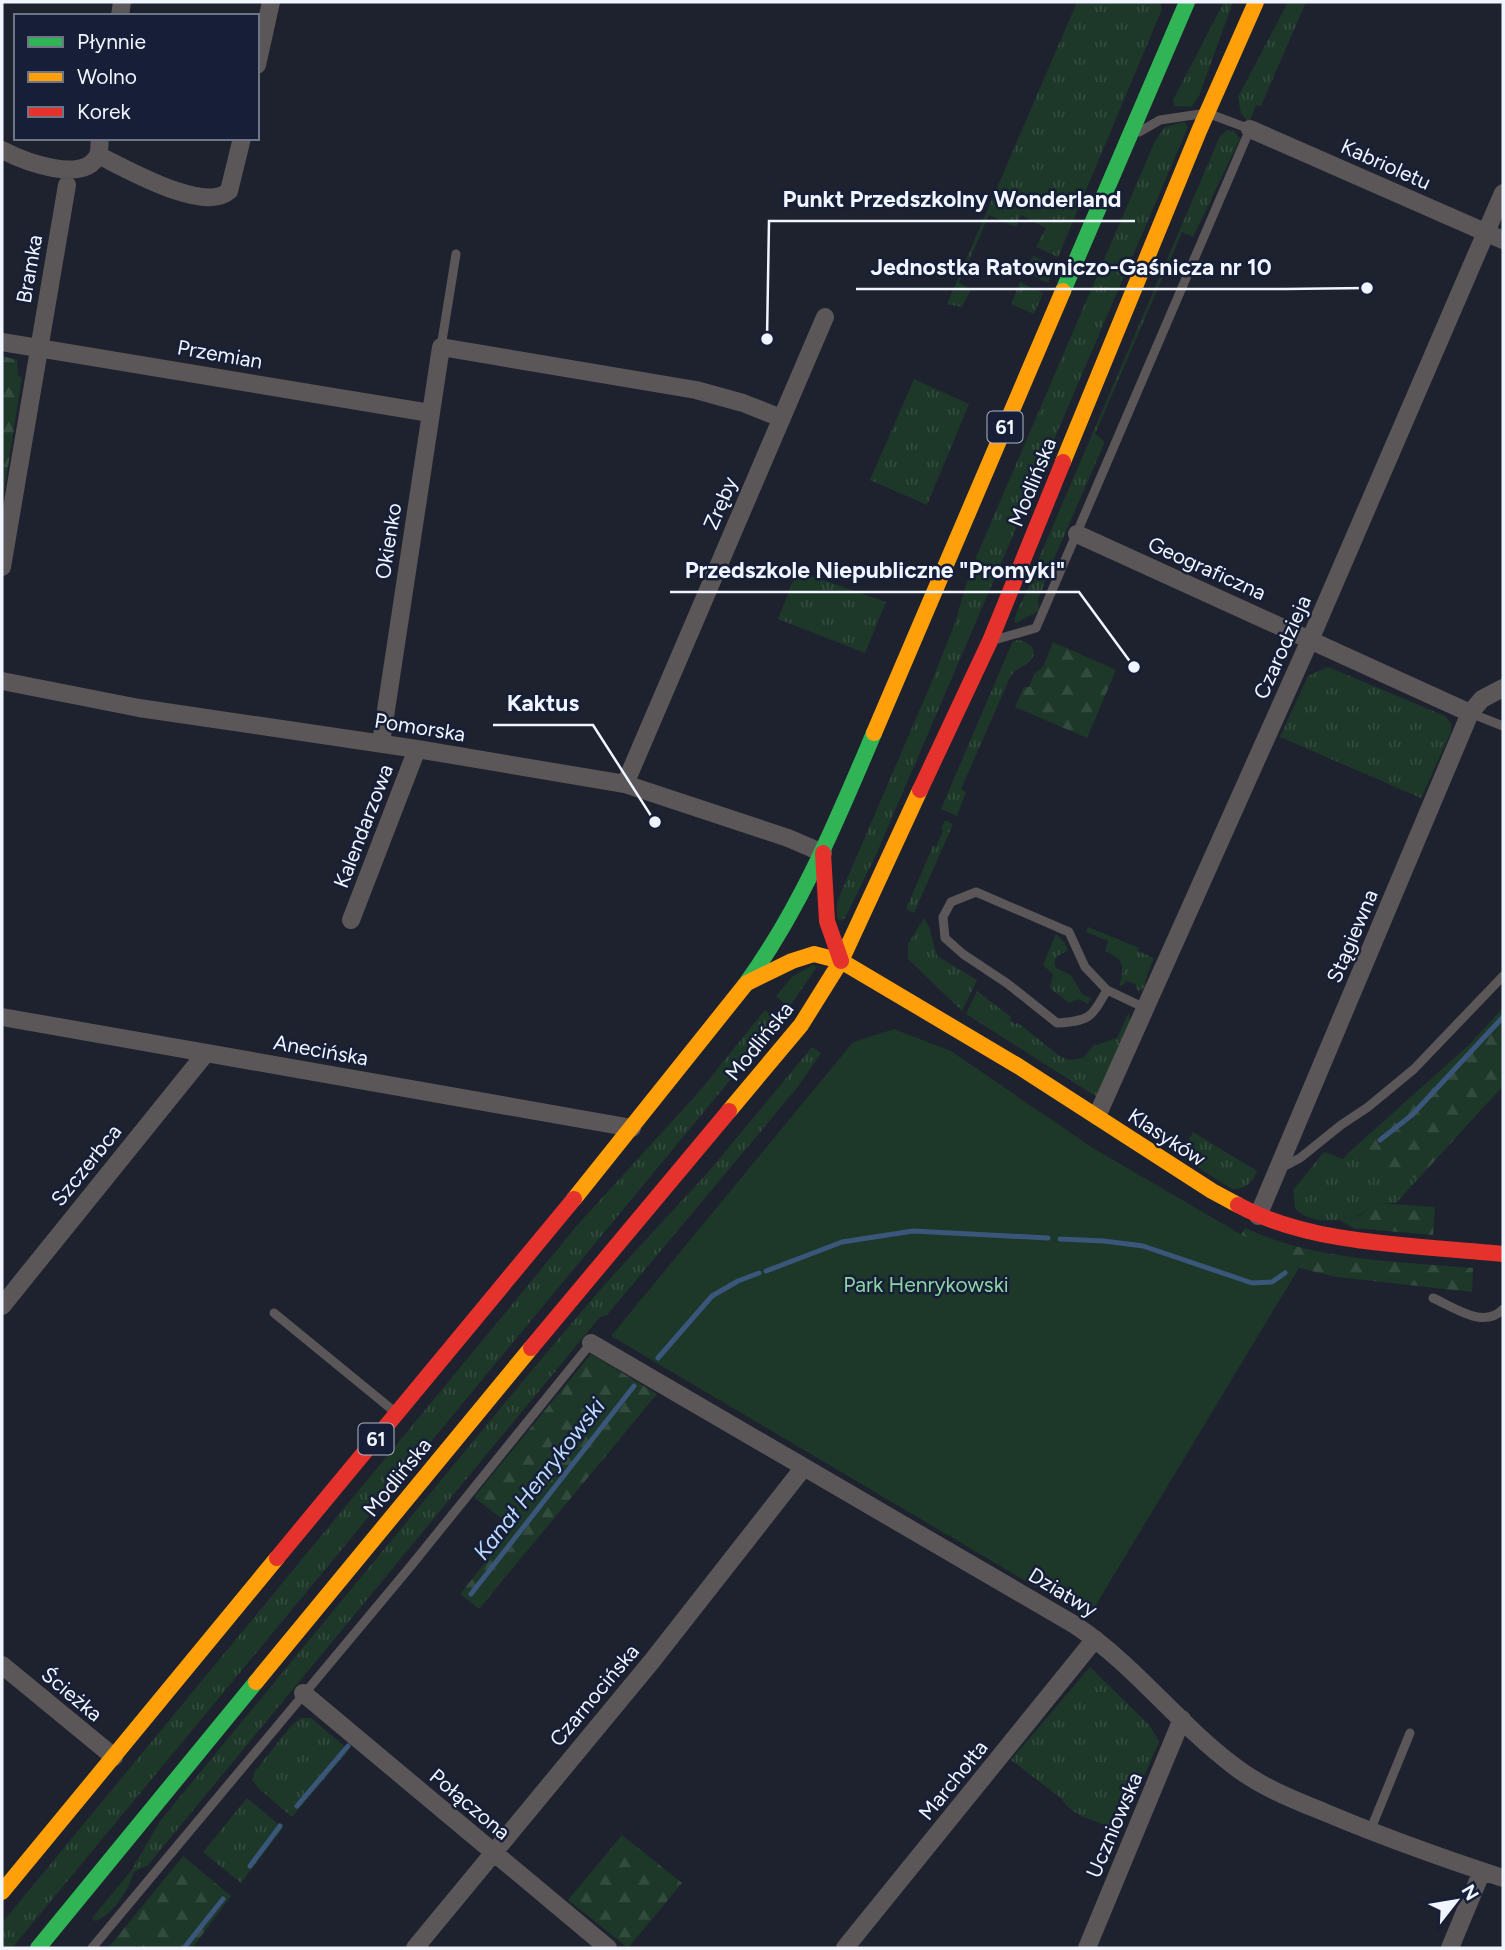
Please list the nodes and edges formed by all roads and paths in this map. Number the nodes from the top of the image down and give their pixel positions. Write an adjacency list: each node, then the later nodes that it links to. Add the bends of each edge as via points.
1 (271, 2): 4 (street)
2 (1187, 2): 8 (main road, Modlińska / 61)
3 (1256, 2): 5 (main road, Modlińska)
4 (259, 56)
5 (1207, 113): 6 (lane); 8 (lane, via 1160,120); 24 (main road, Modlińska)
6 (1250, 129): 13 (street, Kabrioletu); 21 (lane)
7 (242, 140): 9 (street, via 229,191 209,199 168,188)
8 (1126, 141): 32 (main road, Modlińska / 61)
9 (99, 147): 10 (street, via 89,164 79,170 25,160)
10 (2, 150)
11 (67, 185): 18 (street, Bramka)
12 (1503, 194): 13 (street, Czarodzieja)
13 (1495, 236): 23 (street, Czarodzieja)
14 (456, 254): 17 (lane)
15 (825, 317): 20 (street, Zręby)
16 (2, 342): 18 (street, Przemian)
17 (442, 346): 19 (street, Okienko); 20 (street, via 696,390)
18 (39, 347): 19 (street, Przemian); 22 (street, Bramka)
19 (430, 412): 29 (street, Okienko)
20 (780, 418): 31 (street, Zręby)
21 (1077, 534): 23 (street, Geograficzna); 24 (lane, via 1036,628)
22 (2, 567)
23 (1310, 640): 27 (street, Geograficzna); 38 (street, Czarodzieja)
24 (990, 641): 34 (main road, Modlińska)
25 (2, 681): 29 (street, Pomorska, via 139,708)
26 (1503, 688): 27 (street, Stągiewna, via 1482,699)
27 (1470, 713): 28 (lane); 43 (street, Stągiewna)
28 (1503, 726)
29 (380, 743): 30 (street, Pomorska)
30 (417, 749): 31 (street, Pomorska); 33 (street, Kalendarzowa)
31 (625, 784): 32 (street, Pomorska)
32 (823, 853): 34 (main road, via 827,920); 36 (main road, Modlińska / 61)
33 (351, 920)
34 (841, 961): 36 (main road, via 814,954); 41 (main road, Klasyków); 64 (main road, Modlińska, via 801,1025)
35 (1503, 976): 43 (lane, via 1414,1069 1300,1158)
36 (747, 984): 42 (main road, Modlińska / 61)
37 (1107, 990): 37 (lane, via 1085,967 1069,932 987,895 965,895 951,902 943,917 945,938 1057,1023 1093,1015); 38 (lane)
38 (1145, 1008): 41 (street, Czarodzieja)
39 (2, 1017): 40 (street, Anecińska)
40 (206, 1053): 42 (street, Anecińska); 47 (street, Szczerbca)
41 (1097, 1116): 44 (main road, Klasyków)
42 (632, 1128): 51 (main road, Modlińska / 61)
43 (1278, 1169): 44 (street, Stągiewna)
44 (1258, 1216): 45 (main road, Klasyków, via 1343,1238)
45 (1503, 1254)
46 (1433, 1298): 48 (lane, via 1482,1318)
47 (2, 1306)
48 (1503, 1309)
49 (274, 1313): 51 (lane)
50 (591, 1343): 52 (street, Dziatwy); 55 (lane)
51 (397, 1413): 58 (main road, Modlińska / 61)
52 (804, 1467): 53 (street, Dziatwy); 60 (street, Czarnocińska, via 652,1661)
53 (1095, 1639): 56 (street, Dziatwy); 68 (street, Marchołta)
54 (2, 1665): 58 (street, Ścieżka)
55 (303, 1693): 60 (street, Połączona); 65 (lane)
56 (1182, 1719): 59 (street, Dziatwy, via 1253,1779); 69 (street, Uczniowska)
57 (1410, 1733): 59 (lane)
58 (114, 1757): 63 (main road, Modlińska / 61)
59 (1370, 1831): 61 (street, Dziatwy)
60 (492, 1853): 66 (street, Czarnocińska); 67 (street, Połączona)
61 (1482, 1871): 62 (street, Dziatwy); 70 (street)
62 (1503, 1878)
63 (2, 1892)
64 (38, 1948)
65 (92, 1948)
66 (415, 1948)
67 (608, 1948)
68 (845, 1948)
69 (1087, 1948)
70 (1450, 1948)

